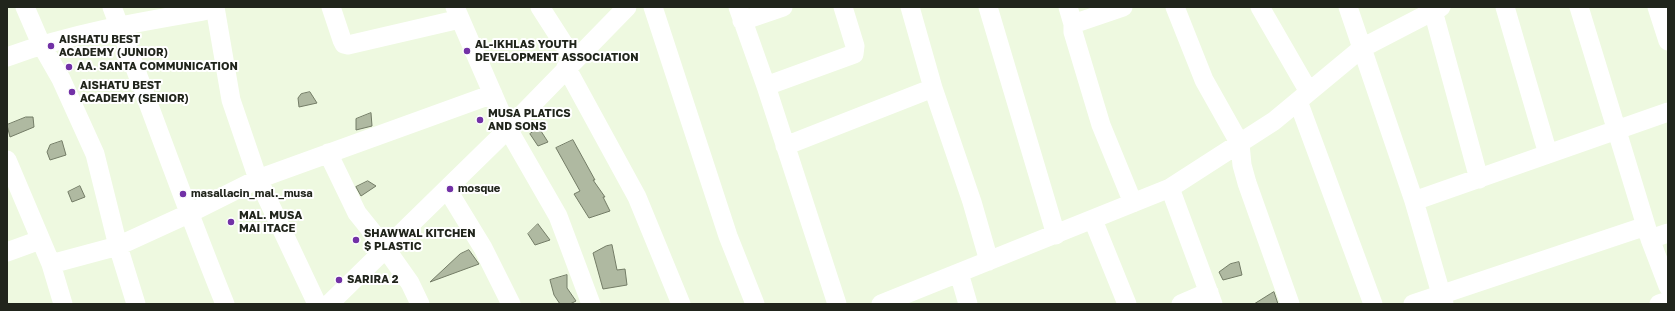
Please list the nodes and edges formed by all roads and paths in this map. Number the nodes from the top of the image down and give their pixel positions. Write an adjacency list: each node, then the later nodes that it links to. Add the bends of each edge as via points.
1 (25, 7): 25 (street)
2 (112, 7): 23 (street)
3 (331, 7): 20 (street, via 342,40 348,45)
4 (540, 7): 28 (street)
5 (627, 7): 28 (street)
6 (653, 7): 71 (street, via 728,236)
7 (783, 7): 21 (street)
8 (843, 7): 29 (street, via 855,46 854,54)
9 (910, 7): 30 (street)
10 (988, 7): 50 (street)
11 (1123, 7): 22 (street)
12 (1175, 7): 36 (street, via 1204,80)
13 (1260, 7): 32 (street)
14 (1348, 7): 26 (street)
15 (1505, 7): 39 (street)
16 (1579, 7): 35 (street)
17 (1657, 7): 24 (street)
18 (215, 8): 23 (street); 41 (street, via 231,100)
19 (1436, 8): 26 (street); 42 (street)
20 (458, 13): 31 (street)
21 (740, 14): 29 (street)
22 (1070, 16): 46 (street, via 1072,32 1101,125)
23 (119, 25): 25 (street); 47 (street)
24 (1668, 41)
25 (41, 44): 27 (street); 52 (street, via 61,79 95,154)
26 (1362, 48): 32 (street); 45 (street)
27 (7, 57)
28 (570, 64): 34 (street); 70 (street, via 637,197)
29 (766, 86): 37 (street)
30 (932, 88): 37 (street); 55 (street, via 972,202)
31 (493, 94): 34 (street); 38 (street)
32 (1304, 97): 36 (street); 78 (street)
33 (1668, 112): 35 (street)
34 (508, 129): 44 (street); 69 (street, via 558,216)
35 (1616, 130): 39 (street); 49 (street)
36 (1240, 144): 43 (street); 77 (street, via 1247,183)
37 (785, 146): 72 (street)
38 (328, 154): 41 (street); 53 (street, via 357,213)
39 (1548, 154): 42 (street)
40 (7, 160): 51 (street)
41 (258, 179): 47 (street); 65 (street)
42 (1479, 179): 45 (street)
43 (1170, 188): 46 (street); 59 (street)
44 (448, 189): 53 (street); 68 (street, via 483,248)
45 (1414, 201): 60 (street)
46 (1132, 203): 48 (street)
47 (188, 214): 52 (street); 64 (street)
48 (1092, 220): 50 (street); 75 (street)
49 (1655, 233): 58 (street); 60 (street)
50 (1056, 234): 55 (street)
51 (40, 240): 54 (street); 56 (street)
52 (118, 246): 56 (street); 63 (street)
53 (386, 249): 66 (street); 67 (street, via 410,284)
54 (7, 252)
55 (989, 261): 57 (street)
56 (51, 264): 62 (street)
57 (959, 273): 73 (street); 74 (street)
58 (1668, 286)
59 (1211, 298): 76 (street)
60 (1442, 299): 79 (street)
61 (1668, 301): 80 (street)
62 (63, 304)
63 (136, 304)
64 (225, 304)
65 (317, 304)
66 (329, 304)
67 (420, 304)
68 (511, 304)
69 (591, 304)
70 (681, 304)
71 (755, 304)
72 (837, 304)
73 (882, 304)
74 (968, 304)
75 (1127, 304)
76 (1181, 304)
77 (1290, 304)
78 (1373, 304)
79 (1413, 304)
80 (1659, 304)

